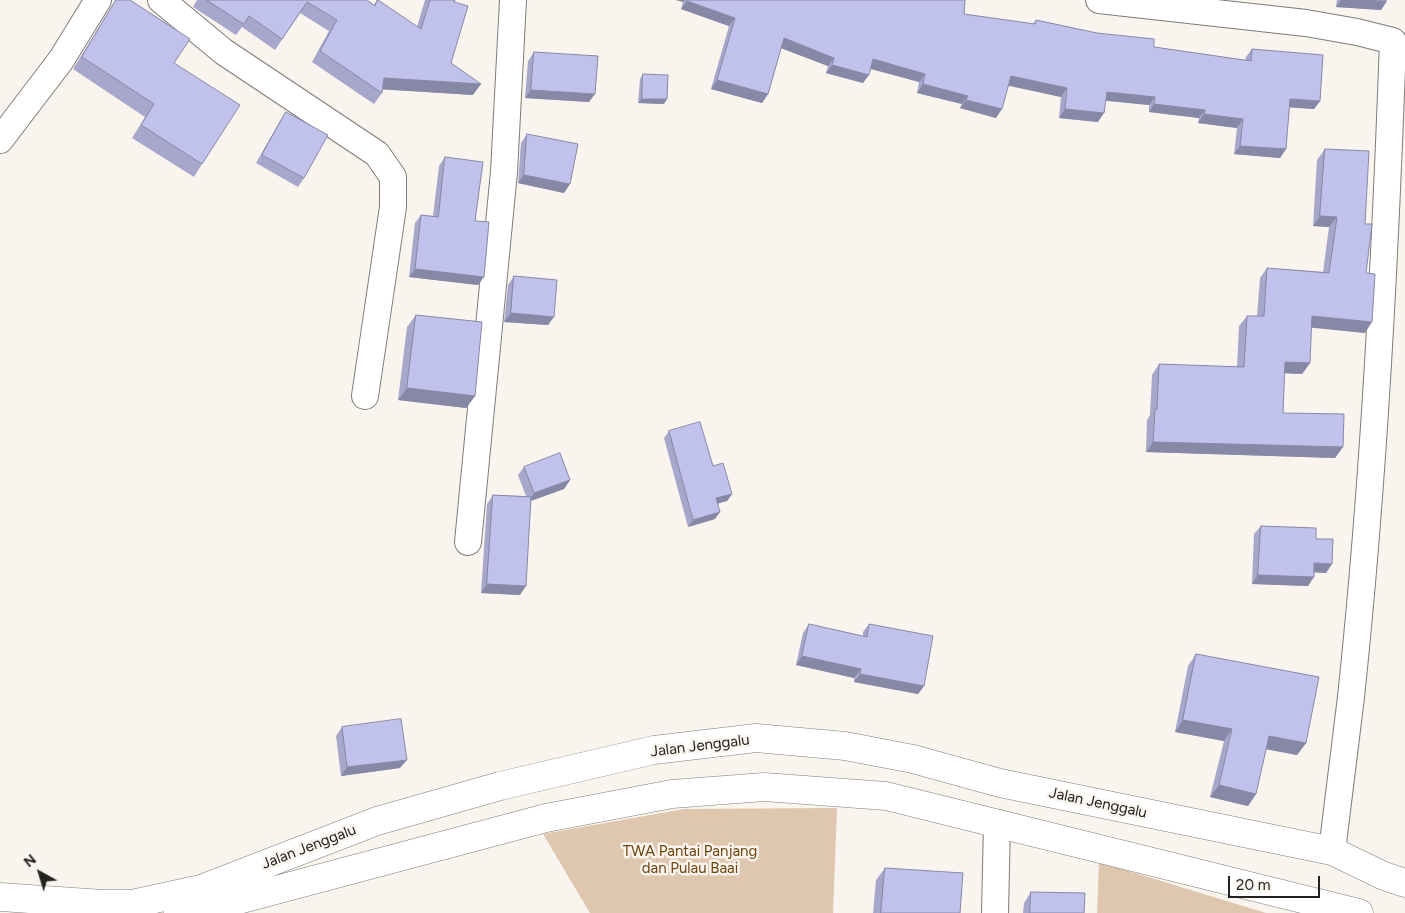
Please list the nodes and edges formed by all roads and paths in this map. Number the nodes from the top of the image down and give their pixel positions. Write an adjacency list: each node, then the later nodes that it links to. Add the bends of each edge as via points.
1 (98, 0): 6 (street, via 61,60)
2 (161, 0): 8 (street, via 224,52 377,154 393,177 393,207)
3 (512, 0): 9 (street, via 504,172)
4 (1099, 0): 5 (street, via 1306,23)
5 (1399, 42): 7 (street)
6 (0, 140)
7 (1396, 212): 11 (street, via 1351,698)
8 (365, 396)
9 (468, 542)
10 (998, 823): 14 (main road, Jalan Jenggalu, via 886,796 764,786 672,794 546,818 227,903); 15 (street); 16 (main road, Jalan Jenggalu)
11 (1332, 852): 12 (main road, Jalan Jenggalu); 13 (main road, Jalan Jenggalu, via 1000,783 913,759 845,746 756,738 654,750 500,786 377,821 201,888 132,904)
12 (1405, 883)
13 (0, 897)
14 (178, 913)
15 (995, 913)
16 (1359, 913)

